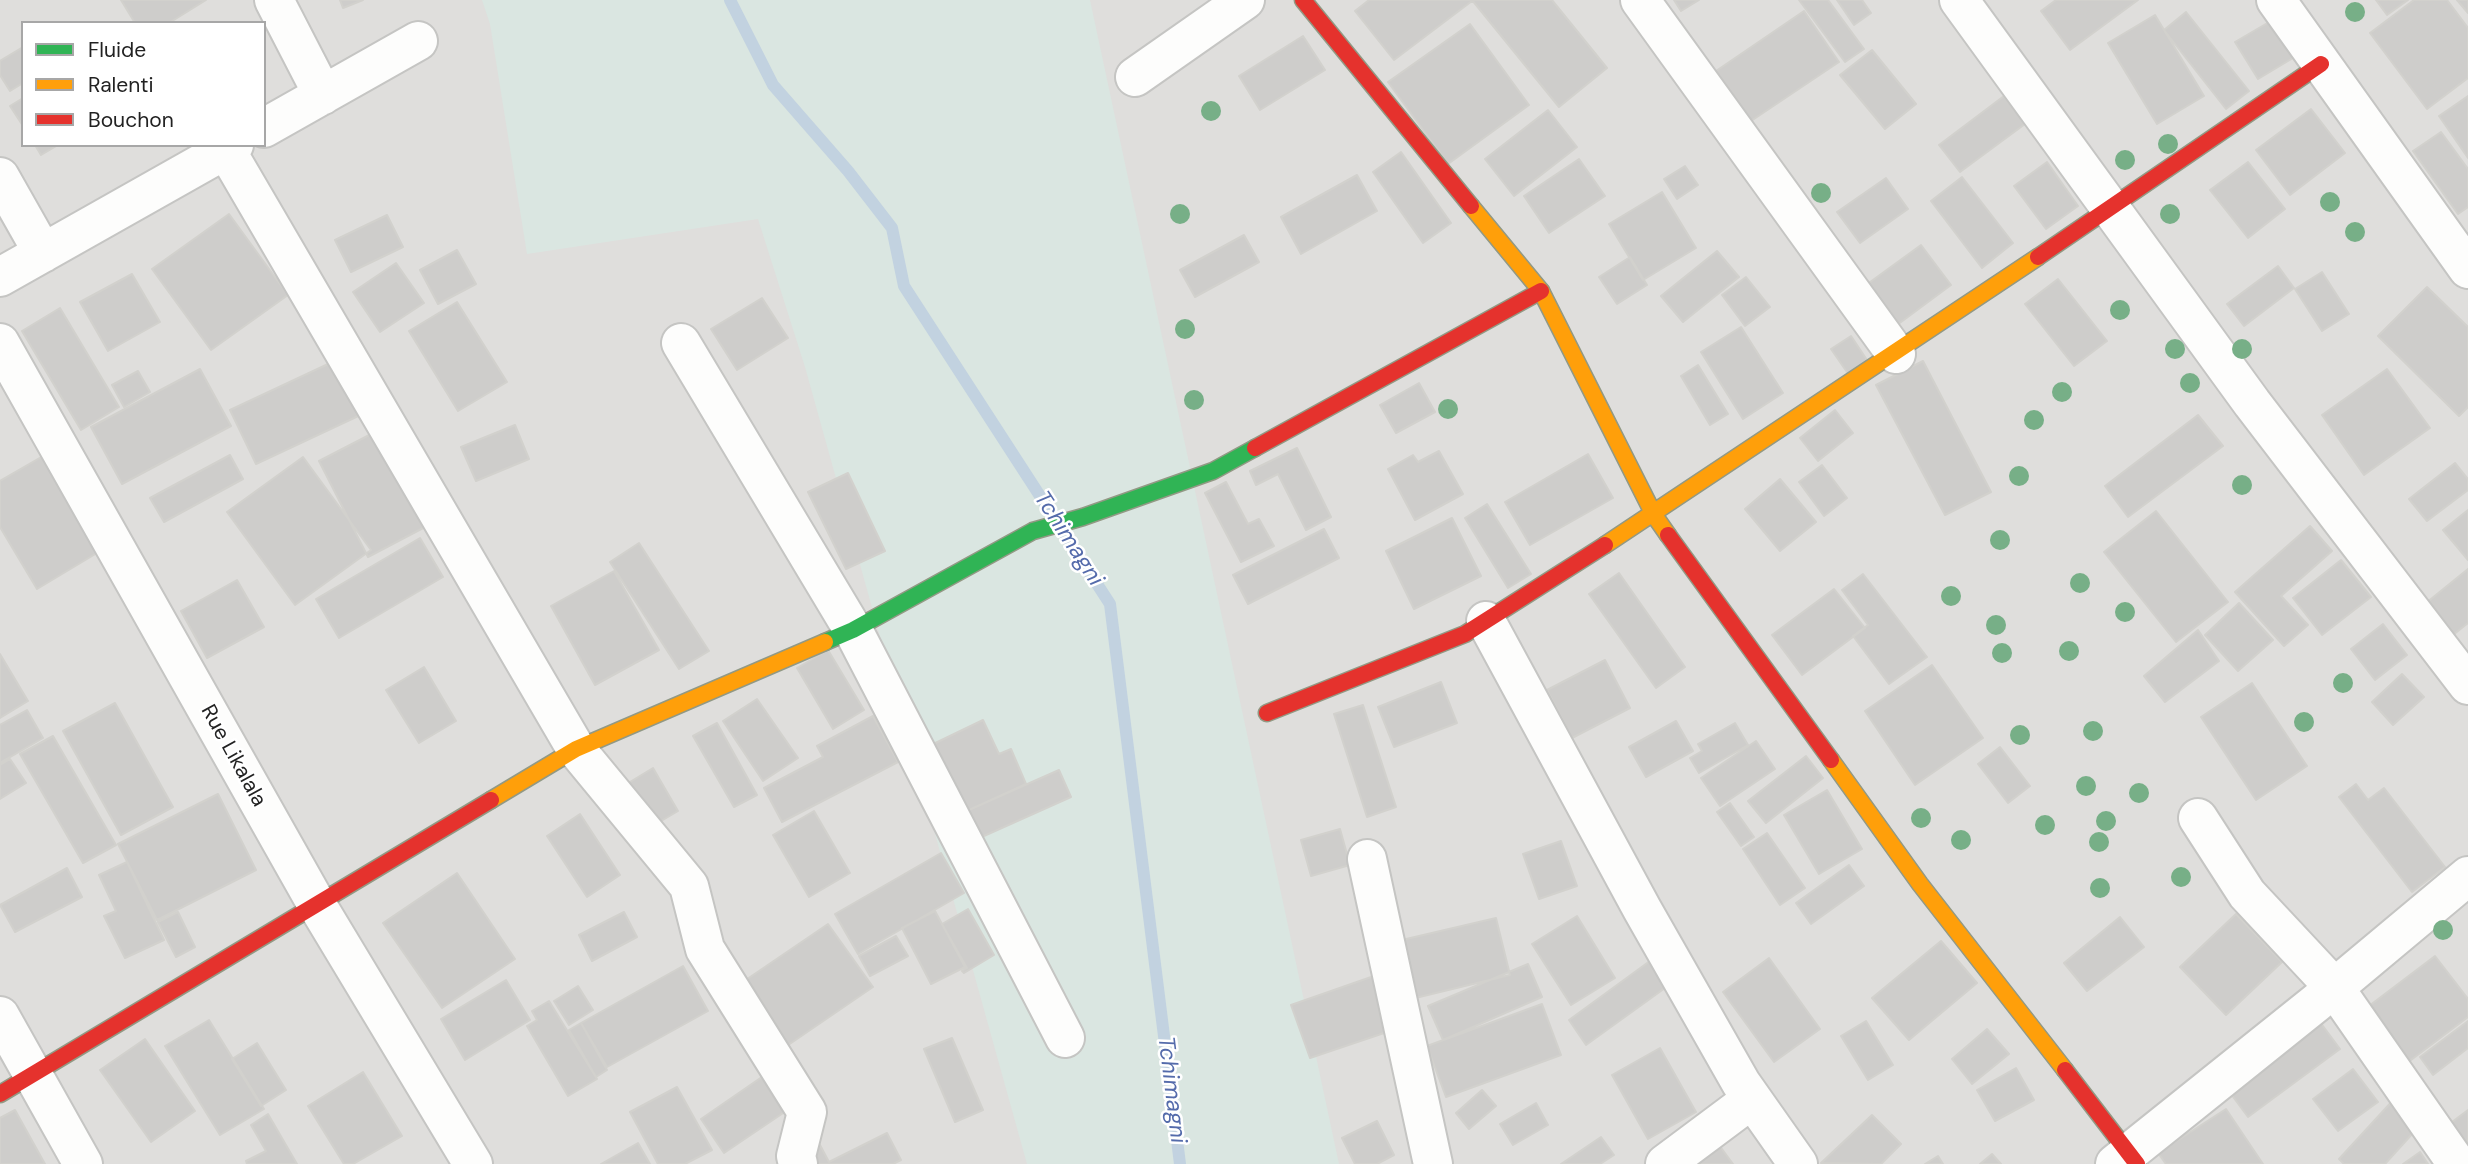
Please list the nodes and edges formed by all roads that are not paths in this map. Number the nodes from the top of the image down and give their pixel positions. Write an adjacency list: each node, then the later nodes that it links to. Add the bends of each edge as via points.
1 (274, 0): 10 (street)
2 (1245, 0): 9 (street)
3 (1303, 0): 18 (street)
4 (1640, 0): 21 (street)
5 (1959, 0): 14 (street)
6 (2276, 0): 8 (street)
7 (418, 41): 10 (street)
8 (2321, 64): 14 (street); 16 (street)
9 (1135, 77)
10 (323, 95): 11 (street)
11 (266, 127)
12 (230, 147): 15 (street); 27 (street)
13 (0, 177): 15 (street)
14 (2110, 207): 21 (street); 25 (street, via 2252,403)
15 (43, 253): 17 (street)
16 (2468, 270)
17 (0, 277)
18 (1541, 291): 22 (street); 24 (street, via 1213,471 1032,531)
19 (0, 343): 31 (street, Rue Likalala)
20 (681, 343): 24 (street)
21 (1896, 354): 22 (street)
22 (1654, 515): 23 (street); 38 (street, via 1920,884)
23 (1486, 621): 26 (street, via 1465,634); 37 (street, via 1648,920)
24 (853, 630): 27 (street); 34 (street)
25 (2466, 678)
26 (1268, 713)
27 (576, 749): 31 (street); 41 (street, via 689,886 705,950 807,1112)
28 (2198, 818): 32 (street, via 2247,894)
29 (1367, 859): 42 (street)
30 (2468, 876): 32 (street)
31 (317, 905): 35 (street); 40 (street, Rue Likalala)
32 (2334, 987): 38 (street); 45 (street)
33 (0, 1016): 35 (street)
34 (1065, 1038)
35 (33, 1075): 36 (street); 39 (street)
36 (0, 1094)
37 (1752, 1099): 43 (street); 44 (street)
38 (2127, 1160)
39 (83, 1164)
40 (473, 1164)
41 (798, 1164)
42 (1433, 1164)
43 (1665, 1164)
44 (1798, 1164)
45 (2457, 1164)

